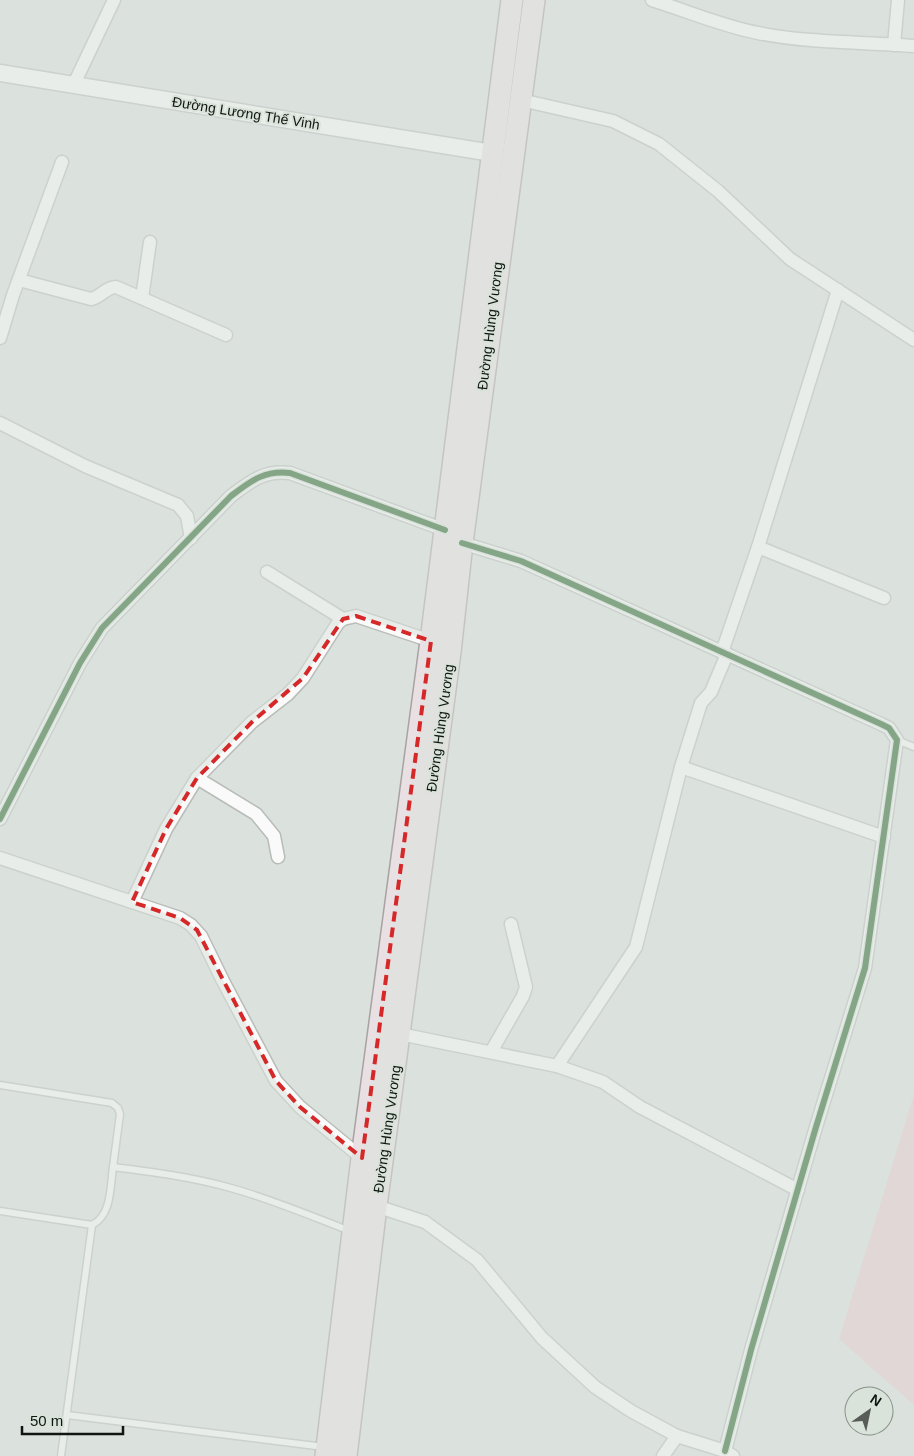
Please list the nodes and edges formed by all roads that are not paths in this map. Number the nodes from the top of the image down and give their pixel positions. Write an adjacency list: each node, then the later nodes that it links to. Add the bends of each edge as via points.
1 (114, 0): 9 (street)
2 (512, 0): 11 (highway, Đường Hùng Vương)
3 (534, 0): 10 (highway, Đường Hùng Vương)
4 (652, 0): 6 (street, via 756,33 799,39)
5 (898, 0): 6 (street)
6 (894, 44): 7 (street)
7 (914, 46)
8 (0, 73): 9 (street, Đường Lương Thế Vinh)
9 (74, 84): 11 (street, Đường Lương Thế Vinh)
10 (521, 100): 15 (street, via 613,121 659,144 718,191 790,259); 23 (highway, Đường Hùng Vương)
11 (492, 153): 21 (highway, Đường Hùng Vương)
12 (62, 162): 14 (street)
13 (150, 242): 16 (street)
14 (19, 280): 16 (street, via 91,299 112,287); 18 (street)
15 (838, 290): 19 (street); 24 (street)
16 (142, 298): 17 (street)
17 (226, 335)
18 (0, 338)
19 (914, 340)
20 (0, 422): 22 (street, via 85,466 178,505 186,516)
21 (444, 530): 22 (street, via 290,473 278,472 248,483); 28 (highway, Đường Hùng Vương)
22 (191, 538): 34 (street, via 102,628)
23 (462, 542): 29 (street, via 521,561); 40 (highway, Đường Hùng Vương)
24 (758, 547): 26 (street); 29 (street)
25 (267, 572): 27 (street)
26 (884, 598)
27 (343, 619): 28 (street, via 356,616); 33 (street, via 303,678 252,722)
28 (431, 641): 44 (highway, Đường Hùng Vương)
29 (724, 653): 30 (street, via 889,728); 32 (street, via 711,692 701,703)
30 (897, 740): 31 (lane); 35 (street)
31 (914, 748)
32 (682, 767): 35 (street); 42 (street, via 636,947)
33 (197, 778): 36 (street, via 256,814 274,836); 38 (street, via 166,829)
34 (0, 819)
35 (884, 838): 46 (street, via 865,968)
36 (278, 857)
37 (0, 858): 38 (street)
38 (132, 902): 44 (street, via 180,918 197,930 276,1081 300,1107)
39 (511, 924): 41 (street, via 525,992)
40 (400, 1034): 41 (street); 47 (highway, Đường Hùng Vương)
41 (491, 1052): 42 (street)
42 (557, 1066): 46 (street, via 603,1082 640,1107)
43 (0, 1085): 45 (lane, via 116,1105 120,1114)
44 (362, 1158): 50 (highway, Đường Hùng Vương)
45 (113, 1167): 49 (lane, via 106,1212); 50 (lane, via 177,1175 231,1188)
46 (798, 1190): 54 (street, via 751,1350)
47 (376, 1206): 52 (street, via 425,1222 477,1260 542,1338 595,1387); 56 (highway, Đường Hùng Vương)
48 (0, 1211): 49 (lane)
49 (92, 1225): 51 (lane)
50 (353, 1233): 53 (highway, Đường Hùng Vương)
51 (67, 1416): 53 (lane); 55 (lane)
52 (677, 1436): 54 (street); 57 (street)
53 (326, 1452)
54 (729, 1454)
55 (61, 1456)
56 (346, 1456)
57 (663, 1456)

